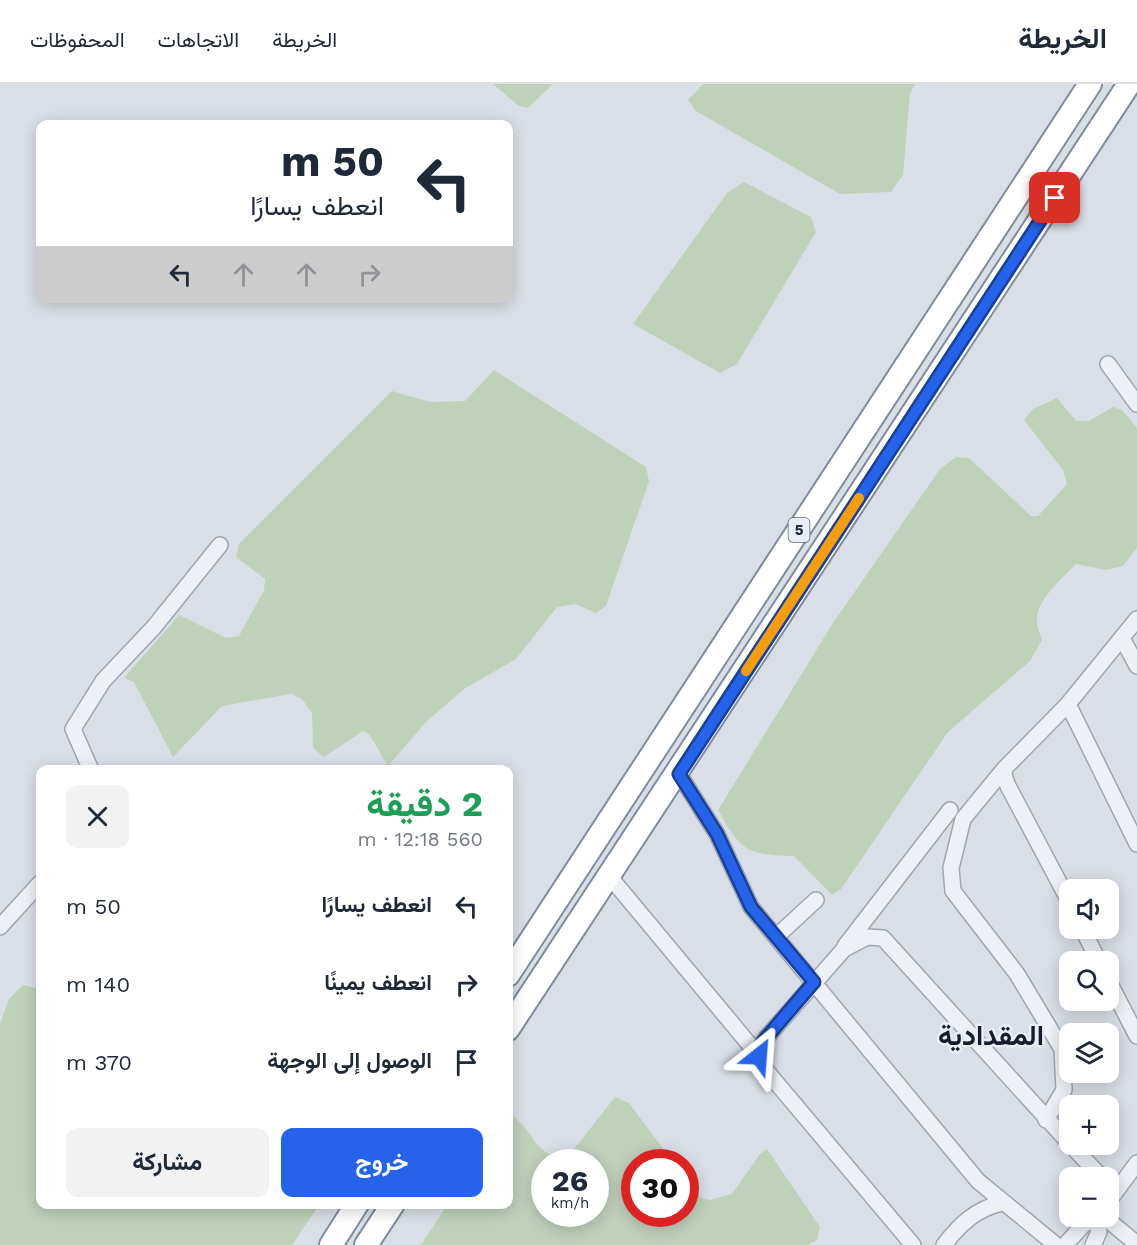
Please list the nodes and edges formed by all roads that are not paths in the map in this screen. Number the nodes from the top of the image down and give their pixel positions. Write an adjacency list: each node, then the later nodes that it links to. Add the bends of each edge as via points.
1 (1090, 84): 4 (highway, 5)
2 (1129, 84): 6 (highway, 5)
3 (1108, 364): 5 (street)
4 (892, 387): 6 (highway); 24 (highway, 5)
5 (1137, 404)
6 (919, 406): 14 (highway, 5)
7 (219, 545): 12 (street, via 154,627 103,681 73,729)
8 (1137, 619): 9 (street)
9 (1122, 638): 10 (street); 11 (street)
10 (1137, 666)
11 (1068, 704): 13 (street); 16 (street)
12 (90, 765)
13 (1005, 768): 18 (street, via 1008,786); 30 (street, via 963,819 951,868 953,891 1017,974 1062,1049 1064,1090)
14 (679, 774): 17 (highway, 5); 22 (street, via 717,834 751,907)
15 (950, 810): 23 (street)
16 (1137, 844)
17 (610, 877): 27 (highway, 5); 29 (street)
18 (1059, 882)
19 (36, 887): 21 (street)
20 (816, 900): 22 (street)
21 (0, 927)
22 (777, 936): 25 (street)
23 (844, 949): 25 (street); 30 (street, via 867,937 883,938)
24 (513, 967)
25 (814, 982): 29 (street, via 759,1047); 36 (street, via 978,1181)
26 (1119, 1001): 28 (street)
27 (513, 1022)
28 (1137, 1036)
29 (759, 1056): 45 (street, via 764,1068)
30 (1046, 1120): 31 (street)
31 (1059, 1133)
32 (1080, 1155): 34 (street)
33 (1137, 1163): 35 (street)
34 (1092, 1167)
35 (1119, 1183)
36 (1002, 1203): 46 (street, via 988,1206 961,1223); 47 (street)
37 (354, 1209): 43 (highway)
38 (390, 1209): 44 (highway)
39 (1081, 1227): 48 (street)
40 (1099, 1227): 49 (street)
41 (1113, 1227): 42 (street)
42 (1137, 1244)
43 (331, 1245)
44 (366, 1245)
45 (913, 1245)
46 (945, 1245)
47 (1056, 1245)
48 (1065, 1245)
49 (1093, 1245)

